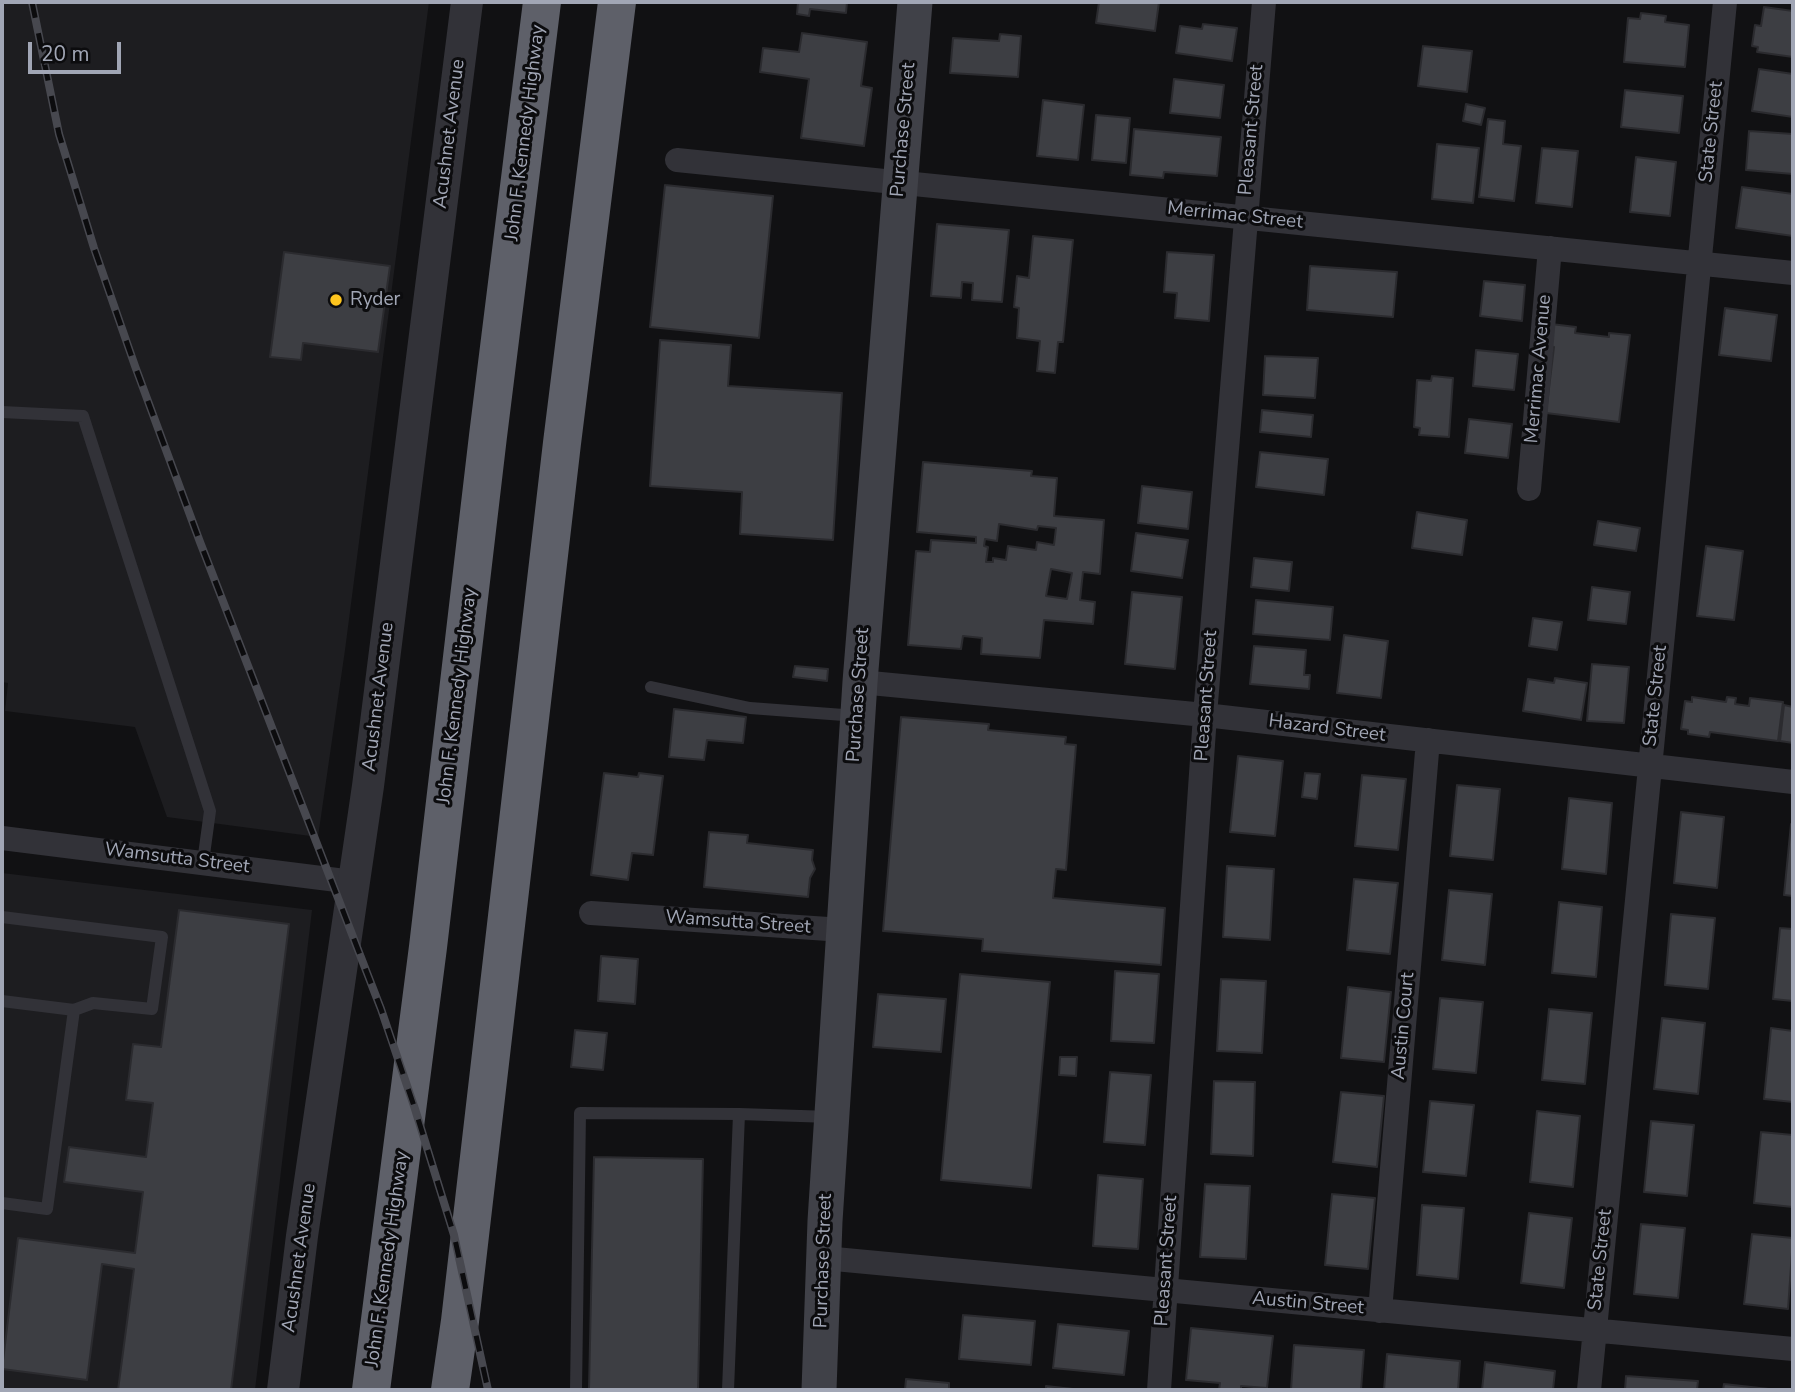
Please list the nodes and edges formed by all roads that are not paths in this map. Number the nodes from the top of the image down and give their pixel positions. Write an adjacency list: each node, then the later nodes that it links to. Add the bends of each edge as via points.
1 (467, 2): 24 (street, Acushnet Avenue)
2 (542, 2): 39 (highway, John F. Kennedy Highway)
3 (617, 2): 40 (highway)
4 (915, 2): 8 (main road, Purchase Street)
5 (1264, 2): 9 (street, Pleasant Street)
6 (1725, 2): 11 (street, State Street)
7 (677, 160): 8 (street, Merrimac Street)
8 (900, 183): 9 (street, Merrimac Street); 15 (main road, Purchase Street)
9 (1245, 218): 10 (street, Merrimac Street); 17 (street, Pleasant Street)
10 (1550, 248): 11 (street, Merrimac Street); 14 (street, Merrimac Avenue)
11 (1698, 263): 12 (street, Merrimac Street); 20 (street, State Street)
12 (1793, 273)
13 (2, 412): 23 (lane, via 83,416 210,811)
14 (1529, 489)
15 (860, 682): 17 (street, Hazard Street); 18 (main road, Purchase Street)
16 (651, 687): 18 (lane, via 750,708)
17 (1205, 715): 19 (street, Hazard Street); 34 (street, Pleasant Street)
18 (858, 716): 27 (main road, Purchase Street)
19 (1428, 740): 20 (street, Hazard Street); 35 (street, Austin Court)
20 (1649, 766): 21 (street, Hazard Street); 36 (street, State Street)
21 (1793, 782)
22 (2, 838): 23 (street, Wamsutta Street)
23 (203, 862): 24 (street, Wamsutta Street)
24 (353, 882): 38 (street, Acushnet Avenue)
25 (591, 913): 27 (street, Wamsutta Street)
26 (2, 918): 29 (lane, via 162,937 152,1009 93,1003)
27 (843, 930): 31 (main road, Purchase Street)
28 (2, 1001): 29 (lane)
29 (74, 1010): 32 (lane, via 47,1209)
30 (739, 1114): 31 (lane); 41 (lane, via 580,1112); 42 (lane)
31 (831, 1117): 33 (main road, Purchase Street)
32 (2, 1203)
33 (824, 1258): 34 (street, Austin Street); 43 (main road, Purchase Street)
34 (1165, 1290): 35 (street, Austin Street); 44 (street, Pleasant Street)
35 (1380, 1311): 36 (street, Austin Street)
36 (1594, 1331): 37 (street, Austin Street); 45 (street, State Street)
37 (1793, 1349)
38 (283, 1390)
39 (371, 1390)
40 (450, 1390)
41 (576, 1390)
42 (728, 1390)
43 (819, 1390)
44 (1159, 1390)
45 (1589, 1390)

